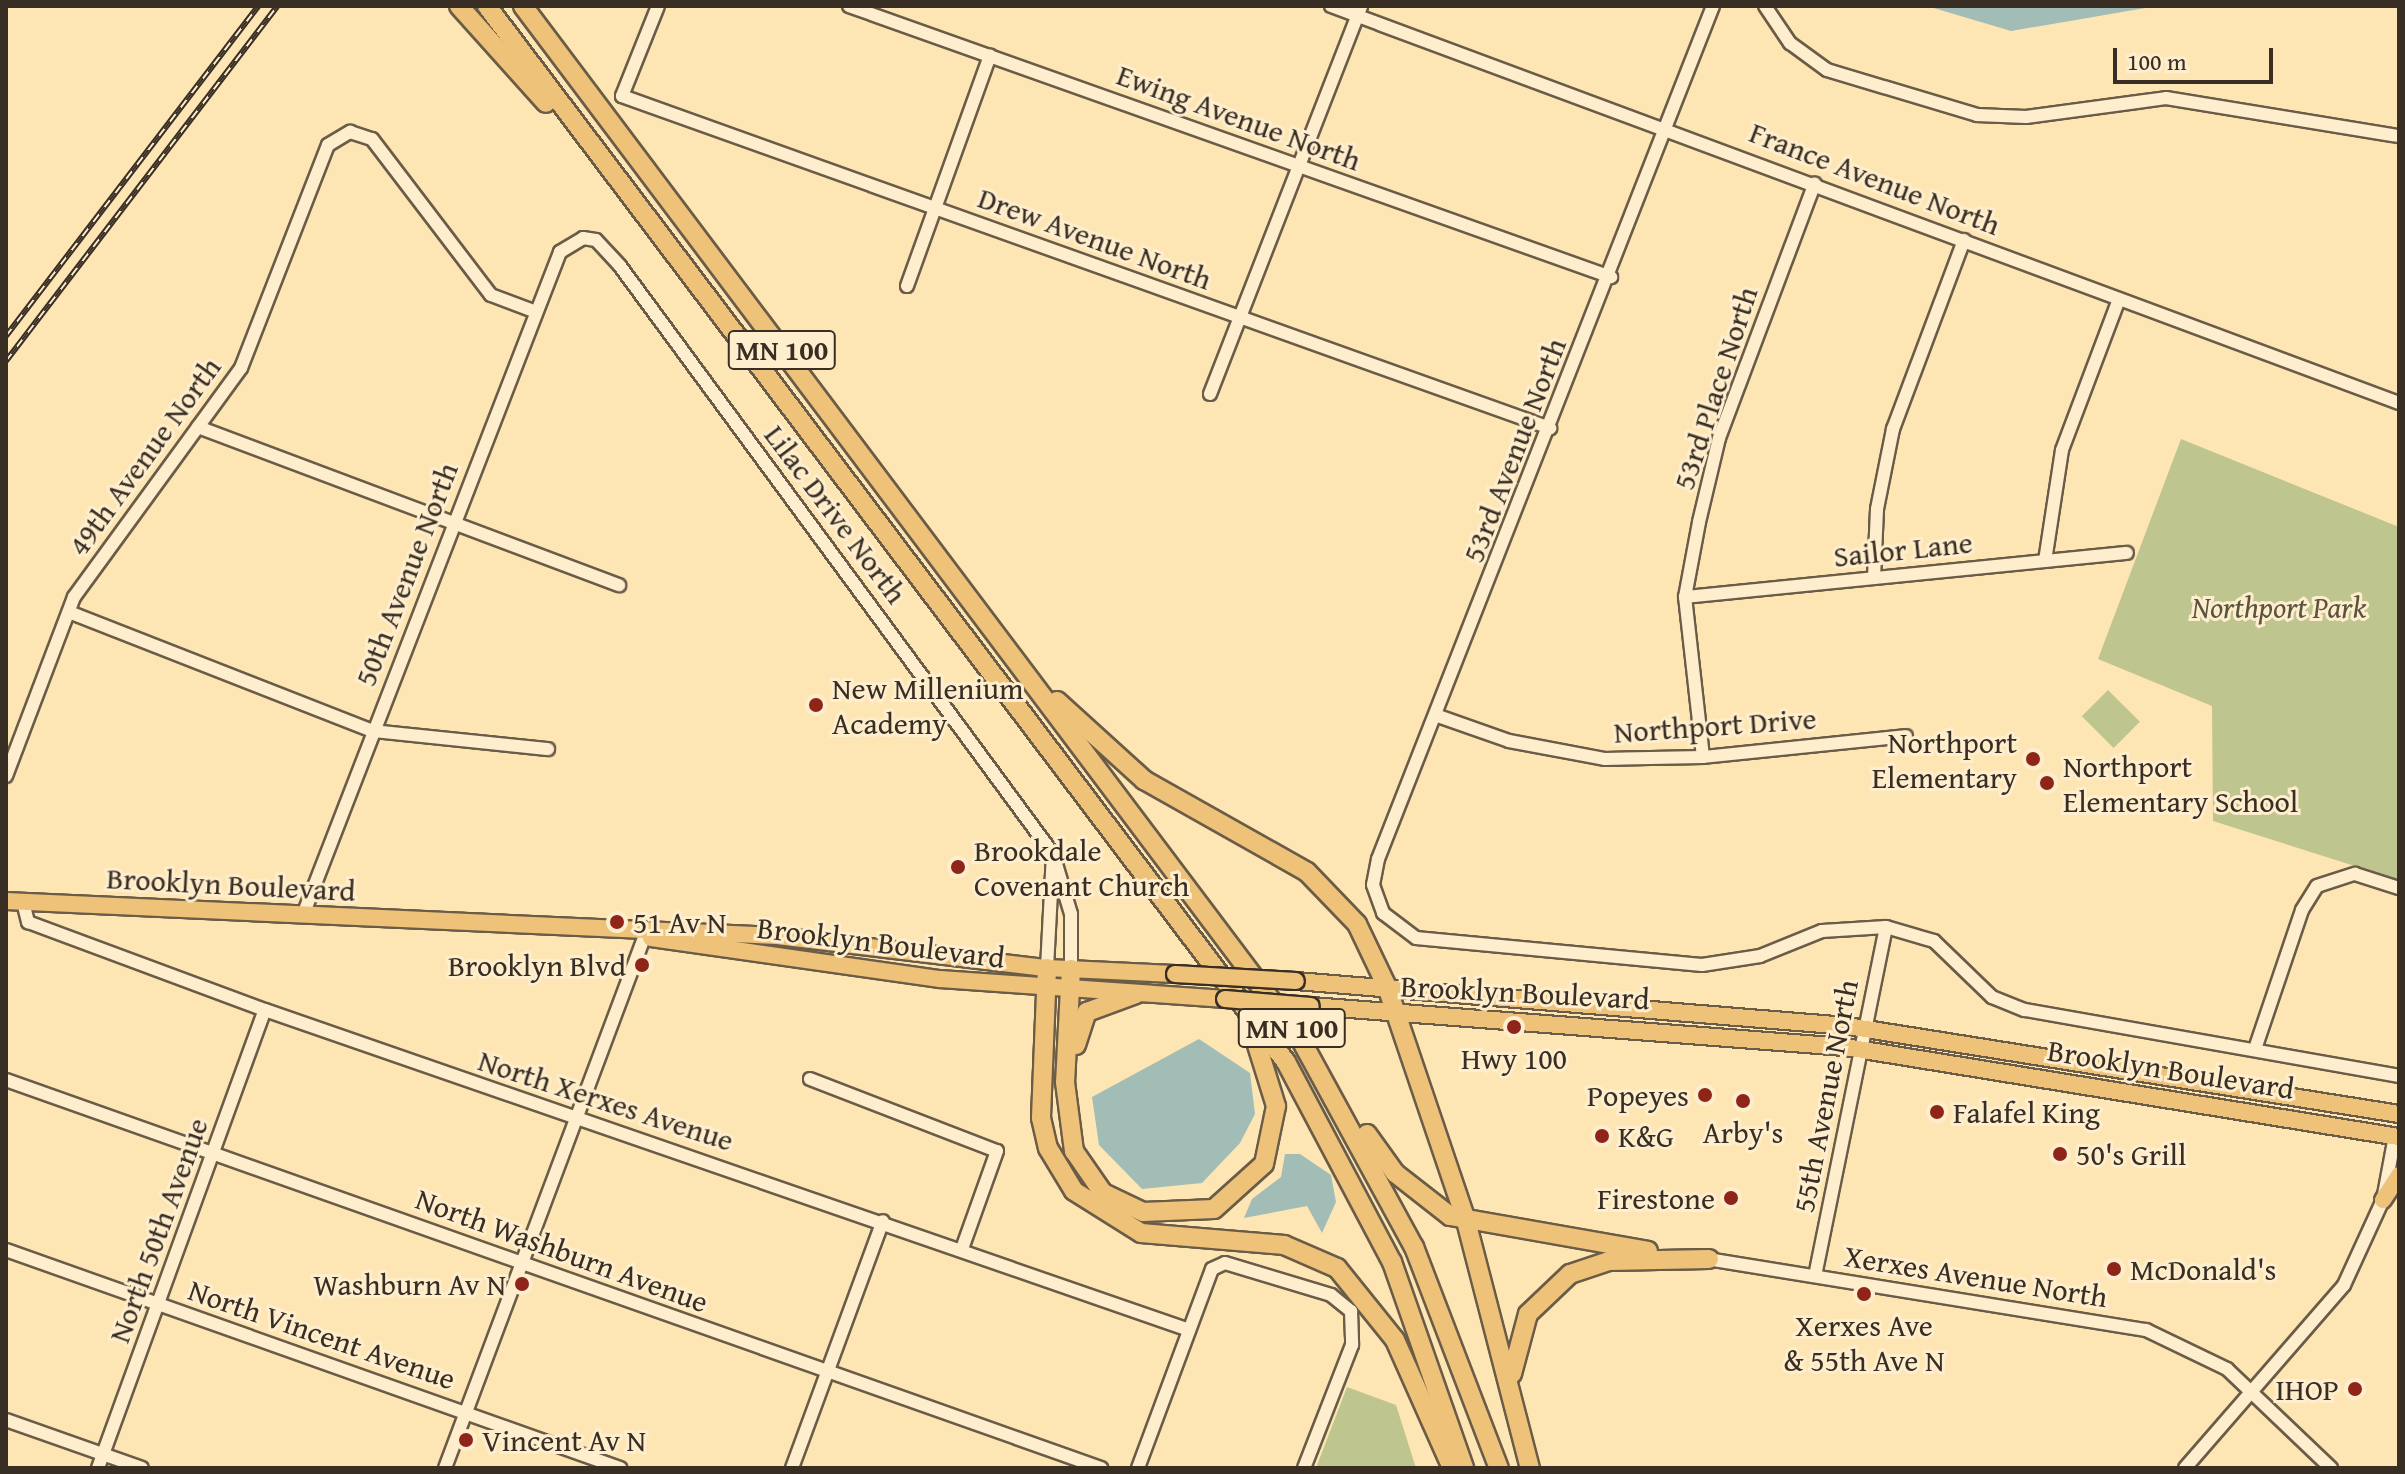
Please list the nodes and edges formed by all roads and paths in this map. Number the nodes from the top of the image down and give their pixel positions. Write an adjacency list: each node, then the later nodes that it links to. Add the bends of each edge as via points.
1 (459, 6): 17 (highway)
2 (487, 6): 17 (highway, MN 100)
3 (523, 6): 12 (highway, MN 100)
4 (539, 6): 12 (highway)
5 (658, 6): 18 (street, Drew Avenue North, via 622,96)
6 (849, 6): 11 (street, Ewing Avenue North)
7 (1331, 6): 10 (street, France Avenue North)
8 (1713, 6): 13 (street, 53rd Avenue North)
9 (1765, 6): 14 (street, via 1790,43 1827,70 1977,115 2026,117 2166,98)
10 (1360, 11): 13 (street, France Avenue North); 15 (street)
11 (990, 56): 15 (street, Ewing Avenue North); 18 (street)
12 (566, 63): 37 (highway, MN 100)
13 (1669, 126): 16 (street, France Avenue North); 21 (street, 53rd Avenue North)
14 (2399, 136)
15 (1300, 167): 21 (street, Ewing Avenue North); 25 (street)
16 (1815, 183): 19 (street, France Avenue North); 35 (street, 53rd Place North, via 1719,438)
17 (626, 191): 51 (highway, MN 100)
18 (931, 207): 22 (street, via 932,223); 25 (street, Drew Avenue North)
19 (1964, 240): 23 (street, France Avenue North); 33 (street, via 1893,429 1877,509)
20 (560, 252): 24 (street, 50th Avenue North); 44 (street, Lilac Drive North, via 571,242 596,240 620,266)
21 (1611, 277): 29 (street, 53rd Avenue North)
22 (907, 286)
23 (2119, 299): 27 (street, France Avenue North); 32 (street, via 2062,450)
24 (536, 312): 28 (street, 49th Avenue North, via 491,295 380,146 350,132 321,156 241,368); 30 (street, 50th Avenue North)
25 (1240, 317): 26 (street); 29 (street, Drew Avenue North)
26 (1210, 394)
27 (2399, 403)
28 (198, 427): 30 (street); 36 (street, 49th Avenue North)
29 (1550, 428): 38 (street, 53rd Avenue North)
30 (453, 525): 34 (street); 39 (street, 50th Avenue North)
31 (2127, 553): 32 (street, Sailor Lane)
32 (2045, 561): 33 (street, Sailor Lane)
33 (1874, 578): 35 (street, Sailor Lane)
34 (619, 585)
35 (1685, 597): 42 (street, 53rd Place North)
36 (69, 612): 39 (street); 43 (street, 49th Avenue North)
37 (998, 638): 54 (highway, via 1091,735 1144,780 1318,881 1357,924); 61 (highway, MN 100)
38 (1438, 716): 42 (street, Northport Drive, via 1556,752); 49 (street, 53rd Avenue North, via 1378,859 1373,885 1383,913 1416,938 1690,964 1739,962 1840,927)
39 (373, 731): 41 (street); 48 (street, 50th Avenue North)
40 (1906, 736): 42 (street, Northport Drive)
41 (548, 749)
42 (1703, 757)
43 (6, 776)
44 (1053, 854): 52 (street); 53 (street, Lilac Drive North, via 1071,914)
45 (2399, 888): 62 (street, via 2355,874 2317,886 2302,910)
46 (6, 901): 47 (main road, Brooklyn Boulevard)
47 (23, 902): 48 (main road, Brooklyn Boulevard); 58 (street, North Xerxes Avenue, via 28,922)
48 (303, 915): 50 (main road, Brooklyn Boulevard)
49 (1886, 927): 60 (street, 55th Avenue North); 62 (street, via 1934,941 1992,997 2025,1010)
50 (645, 935): 52 (main road, Brooklyn Boulevard, via 777,936); 55 (main road, Brooklyn Boulevard, via 675,946); 68 (street)
51 (1203, 948): 69 (highway, via 1272,1079 1276,1124 1258,1174 1214,1209 1153,1215 1095,1185); 99 (highway, MN 100, via 1286,1062 1365,1205 1411,1307)
52 (1047, 968): 53 (main road, Brooklyn Boulevard); 55 (highway)
53 (1071, 969): 54 (main road, Brooklyn Boulevard, bridge); 56 (highway)
54 (1387, 987): 59 (highway); 60 (main road, Brooklyn Boulevard)
55 (1046, 990): 56 (main road, Brooklyn Boulevard); 98 (highway, via 1041,1118 1048,1148 1074,1191 1141,1233 1284,1245 1337,1268 1395,1340)
56 (1069, 991): 57 (main road, Brooklyn Boulevard); 69 (highway)
57 (1136, 994): 59 (main road, Brooklyn Boulevard, bridge); 69 (highway, via 1080,1021)
58 (265, 1010): 68 (street, North Xerxes Avenue); 71 (street, North 50th Avenue)
59 (1395, 1013): 63 (main road, Brooklyn Boulevard, via 1626,1025); 75 (highway)
60 (1869, 1029): 63 (street, 55th Avenue North); 67 (main road, Brooklyn Boulevard)
61 (1301, 1040): 75 (highway, via 1395,1173 1435,1208); 100 (highway, MN 100, via 1414,1247)
62 (2255, 1049): 64 (street)
63 (1866, 1050): 70 (main road, Brooklyn Boulevard); 81 (street, 55th Avenue North)
64 (2399, 1076)
65 (810, 1079): 76 (street, via 997,1151)
66 (6, 1080): 71 (street, North Washburn Avenue)
67 (2399, 1114)
68 (576, 1115): 74 (street, North Xerxes Avenue); 80 (street)
69 (1069, 1132)
70 (2398, 1136): 73 (street)
71 (214, 1153): 80 (street, North Washburn Avenue); 82 (street, North 50th Avenue)
72 (2399, 1175): 73 (main road)
73 (2383, 1200): 85 (street, via 2344,1285)
74 (883, 1221): 76 (street, North Xerxes Avenue); 84 (street)
75 (1466, 1221): 78 (highway); 86 (highway)
76 (962, 1249): 83 (street, North Xerxes Avenue)
77 (6, 1250): 82 (street, North Vincent Avenue)
78 (1648, 1251): 79 (street, Xerxes Avenue North)
79 (1709, 1259): 81 (street, Xerxes Avenue North); 86 (highway, via 1609,1261 1564,1277 1524,1321)
80 (521, 1263): 84 (street, North Washburn Avenue); 87 (street)
81 (1815, 1276): 85 (street, Xerxes Avenue North, via 2146,1330 2199,1350)
82 (159, 1305): 87 (street, North Vincent Avenue); 89 (street, North 50th Avenue)
83 (1189, 1330): 96 (street); 97 (street, via 1212,1269 1225,1263 1331,1295 1351,1311 1352,1345)
84 (827, 1371): 94 (street); 95 (street, North Washburn Avenue)
85 (2255, 1392): 102 (street); 103 (street, Xerxes Avenue North)
86 (1512, 1393): 101 (highway)
87 (466, 1412): 92 (street); 93 (street, North Vincent Avenue)
88 (6, 1420): 89 (street)
89 (103, 1455): 90 (street, North 50th Avenue); 91 (street)
90 (98, 1468)
91 (142, 1468)
92 (445, 1468)
93 (620, 1468)
94 (792, 1468)
95 (1101, 1468)
96 (1138, 1468)
97 (1304, 1468)
98 (1452, 1468)
99 (1464, 1468)
100 (1499, 1468)
101 (1530, 1468)
102 (2185, 1468)
103 (2331, 1468)

